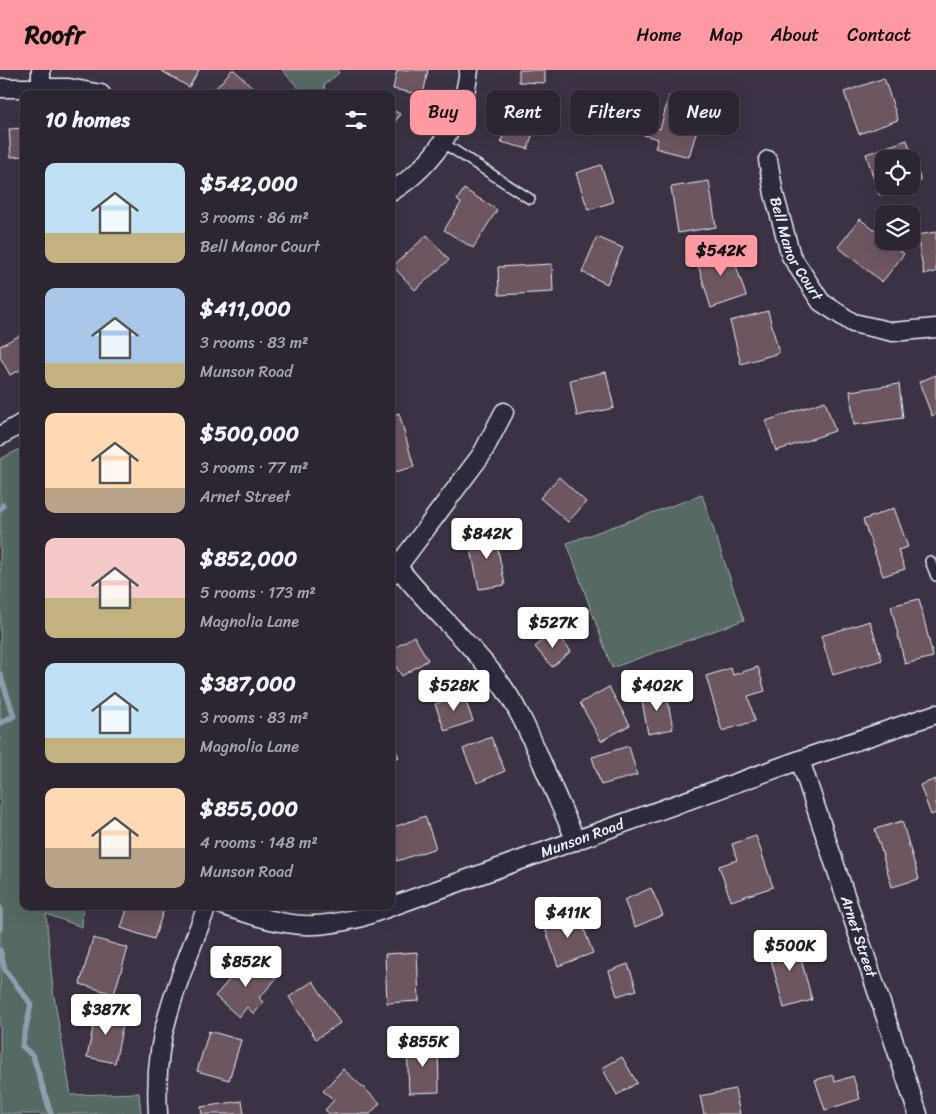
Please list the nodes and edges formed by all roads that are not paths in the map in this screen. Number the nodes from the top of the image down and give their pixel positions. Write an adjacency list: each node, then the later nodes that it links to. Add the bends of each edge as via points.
1 (469, 70): 5 (street, via 461,107)
2 (41, 79): 3 (street); 4 (street)
3 (0, 88)
4 (80, 90)
5 (443, 143): 7 (street, via 425,165); 8 (lane)
6 (768, 160): 9 (street, Bell Manor Court, via 790,256 821,302 853,323 893,332)
7 (395, 190)
8 (530, 199)
9 (936, 328)
10 (504, 412): 14 (street, via 482,454)
11 (20, 424): 12 (street)
12 (0, 436)
13 (930, 561): 16 (lane)
14 (395, 563)
15 (395, 568): 19 (street, via 501,684 528,730)
16 (936, 576)
17 (936, 714): 18 (street, Munson Road)
18 (800, 760): 19 (street, Munson Road); 25 (street, Arnet Street)
19 (576, 841): 20 (street, Munson Road)
20 (395, 905)
21 (206, 910): 24 (street, via 167,1015 160,1051)
22 (238, 910): 23 (street, Munson Road, via 278,922 305,925 332,924)
23 (382, 910)
24 (158, 1114)
25 (918, 1114)

